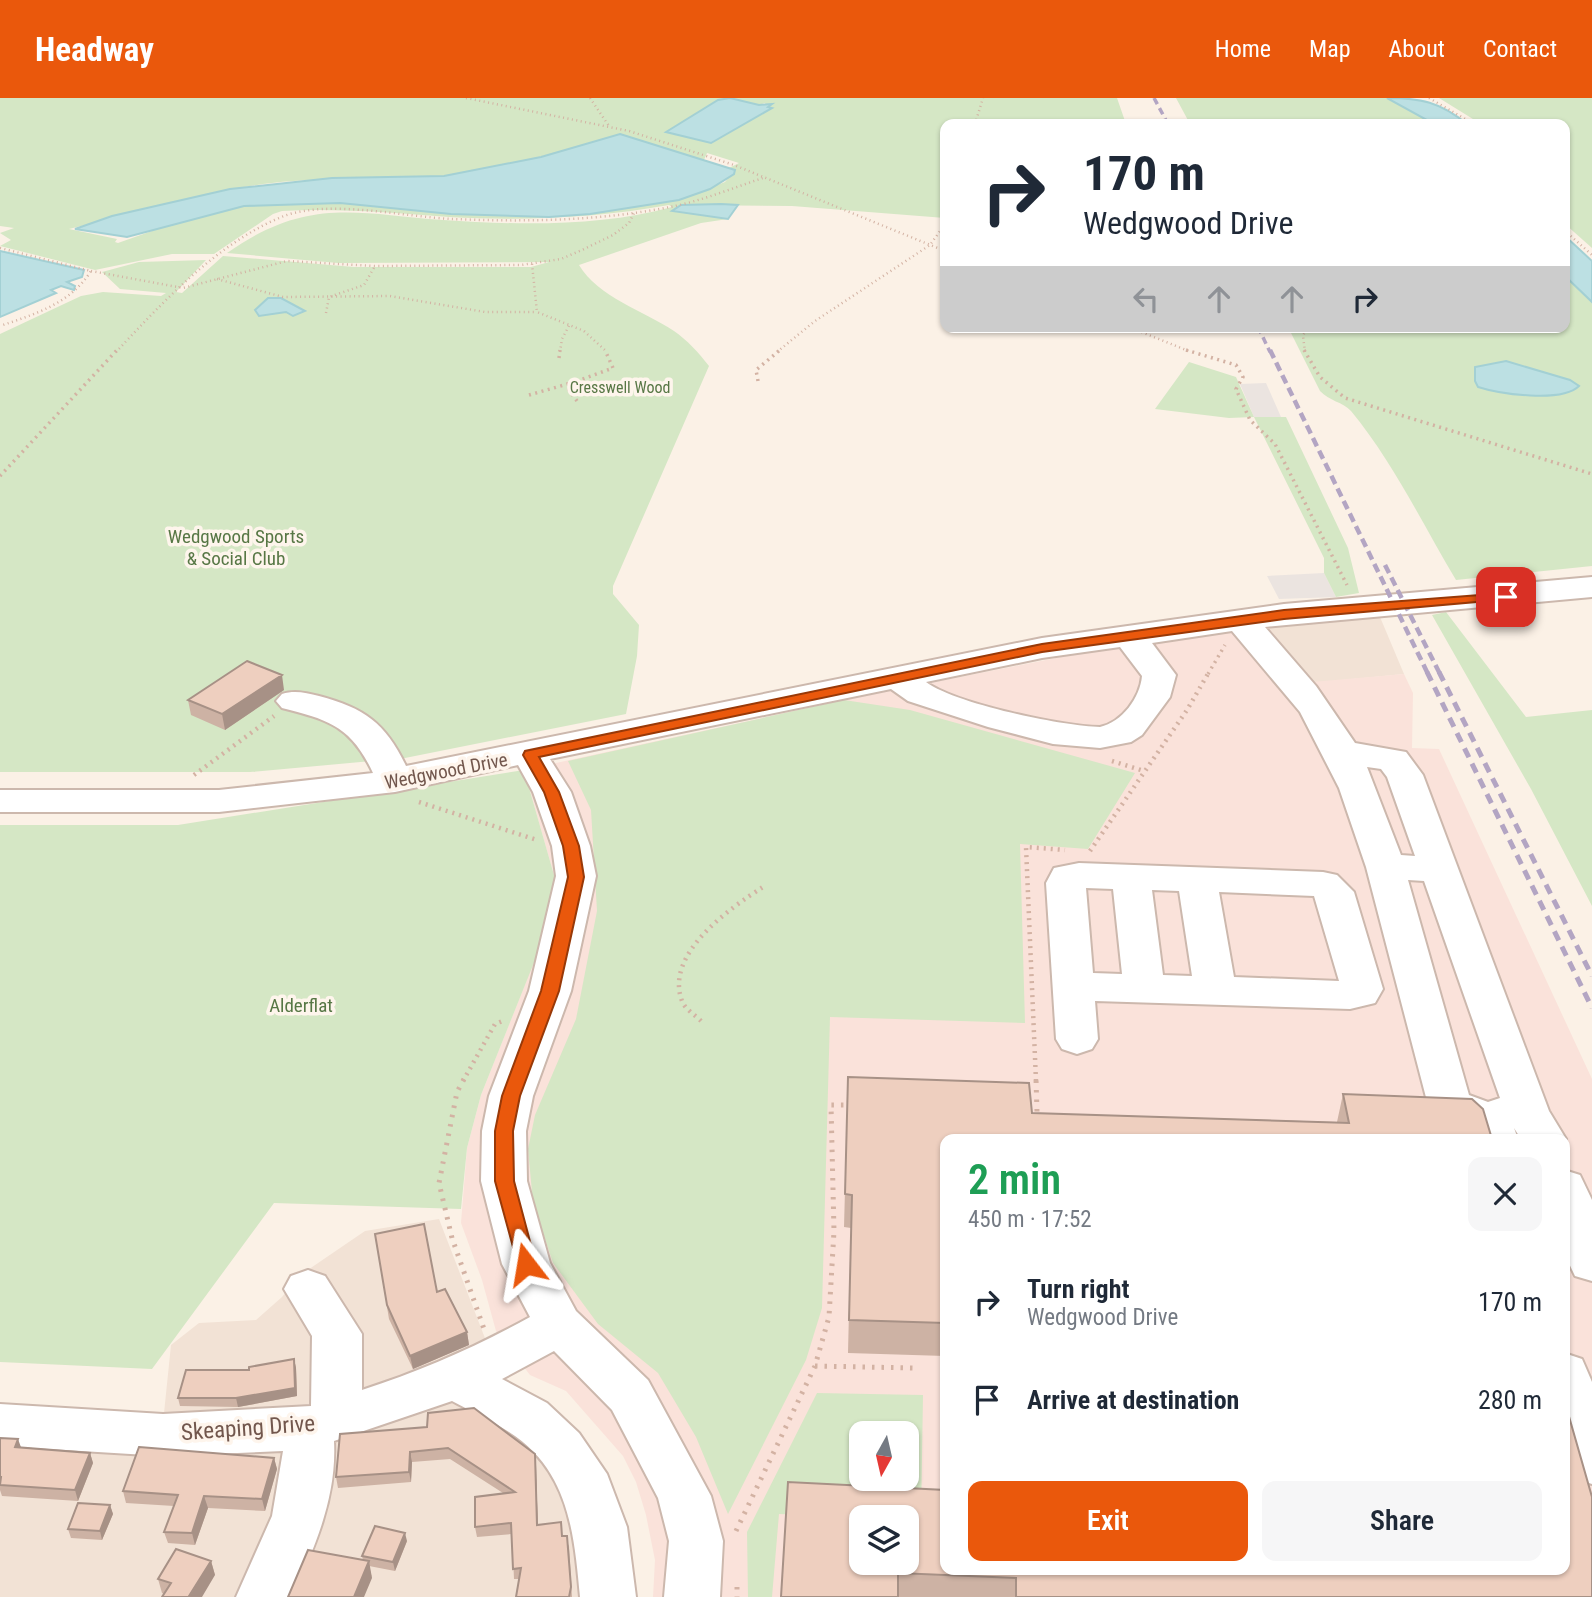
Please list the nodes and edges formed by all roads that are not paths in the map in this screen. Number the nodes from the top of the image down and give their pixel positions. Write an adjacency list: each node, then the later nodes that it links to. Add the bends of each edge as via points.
1 (1592, 587): 2 (street, Wedgwood Drive)
2 (1240, 620): 3 (street, Wedgwood Drive); 6 (street, via 1310,701)
3 (1129, 636): 4 (street, Wedgwood Drive); 4 (street, via 1159,675 1158,691 1133,725 1107,737 1062,735 933,699)
4 (896, 676): 7 (street, Wedgwood Drive)
5 (294, 701): 8 (street, via 340,711 364,726 379,746)
6 (1341, 752): 10 (street); 11 (street, via 1399,765)
7 (530, 755): 8 (street, Wedgwood Drive); 24 (street, via 552,792 576,877 550,991 511,1096 504,1131 504,1181 526,1264)
8 (382, 783): 9 (street, Wedgwood Drive, via 162,804)
9 (0, 801)
10 (1385, 867): 11 (street); 18 (street)
11 (1439, 869): 20 (street)
12 (1131, 876): 13 (street); 14 (street, via 1068,877); 15 (street)
13 (1198, 877): 16 (street); 17 (street, via 1308,881 1332,888 1347,929)
14 (1072, 986): 15 (street); 19 (street)
15 (1144, 988): 16 (street)
16 (1215, 990): 17 (street)
17 (1360, 993): 18 (street)
18 (1420, 998): 20 (street, via 1450,1105)
19 (1077, 1039)
20 (1511, 1126)
21 (1570, 1203): 22 (street)
22 (1592, 1263)
23 (307, 1289): 27 (street, via 337,1334)
24 (559, 1325): 25 (street, Skeaping Drive); 30 (street, via 629,1395 684,1496)
25 (453, 1378): 27 (street, Skeaping Drive); 32 (street, via 529,1418 561,1448 588,1490 600,1527)
26 (1570, 1392): 29 (street)
27 (322, 1424): 28 (street, Skeaping Drive, via 163,1434); 31 (street, via 310,1457 301,1514)
28 (0, 1425)
29 (1592, 1462)
30 (714, 1591)
31 (264, 1597)
32 (608, 1597)

